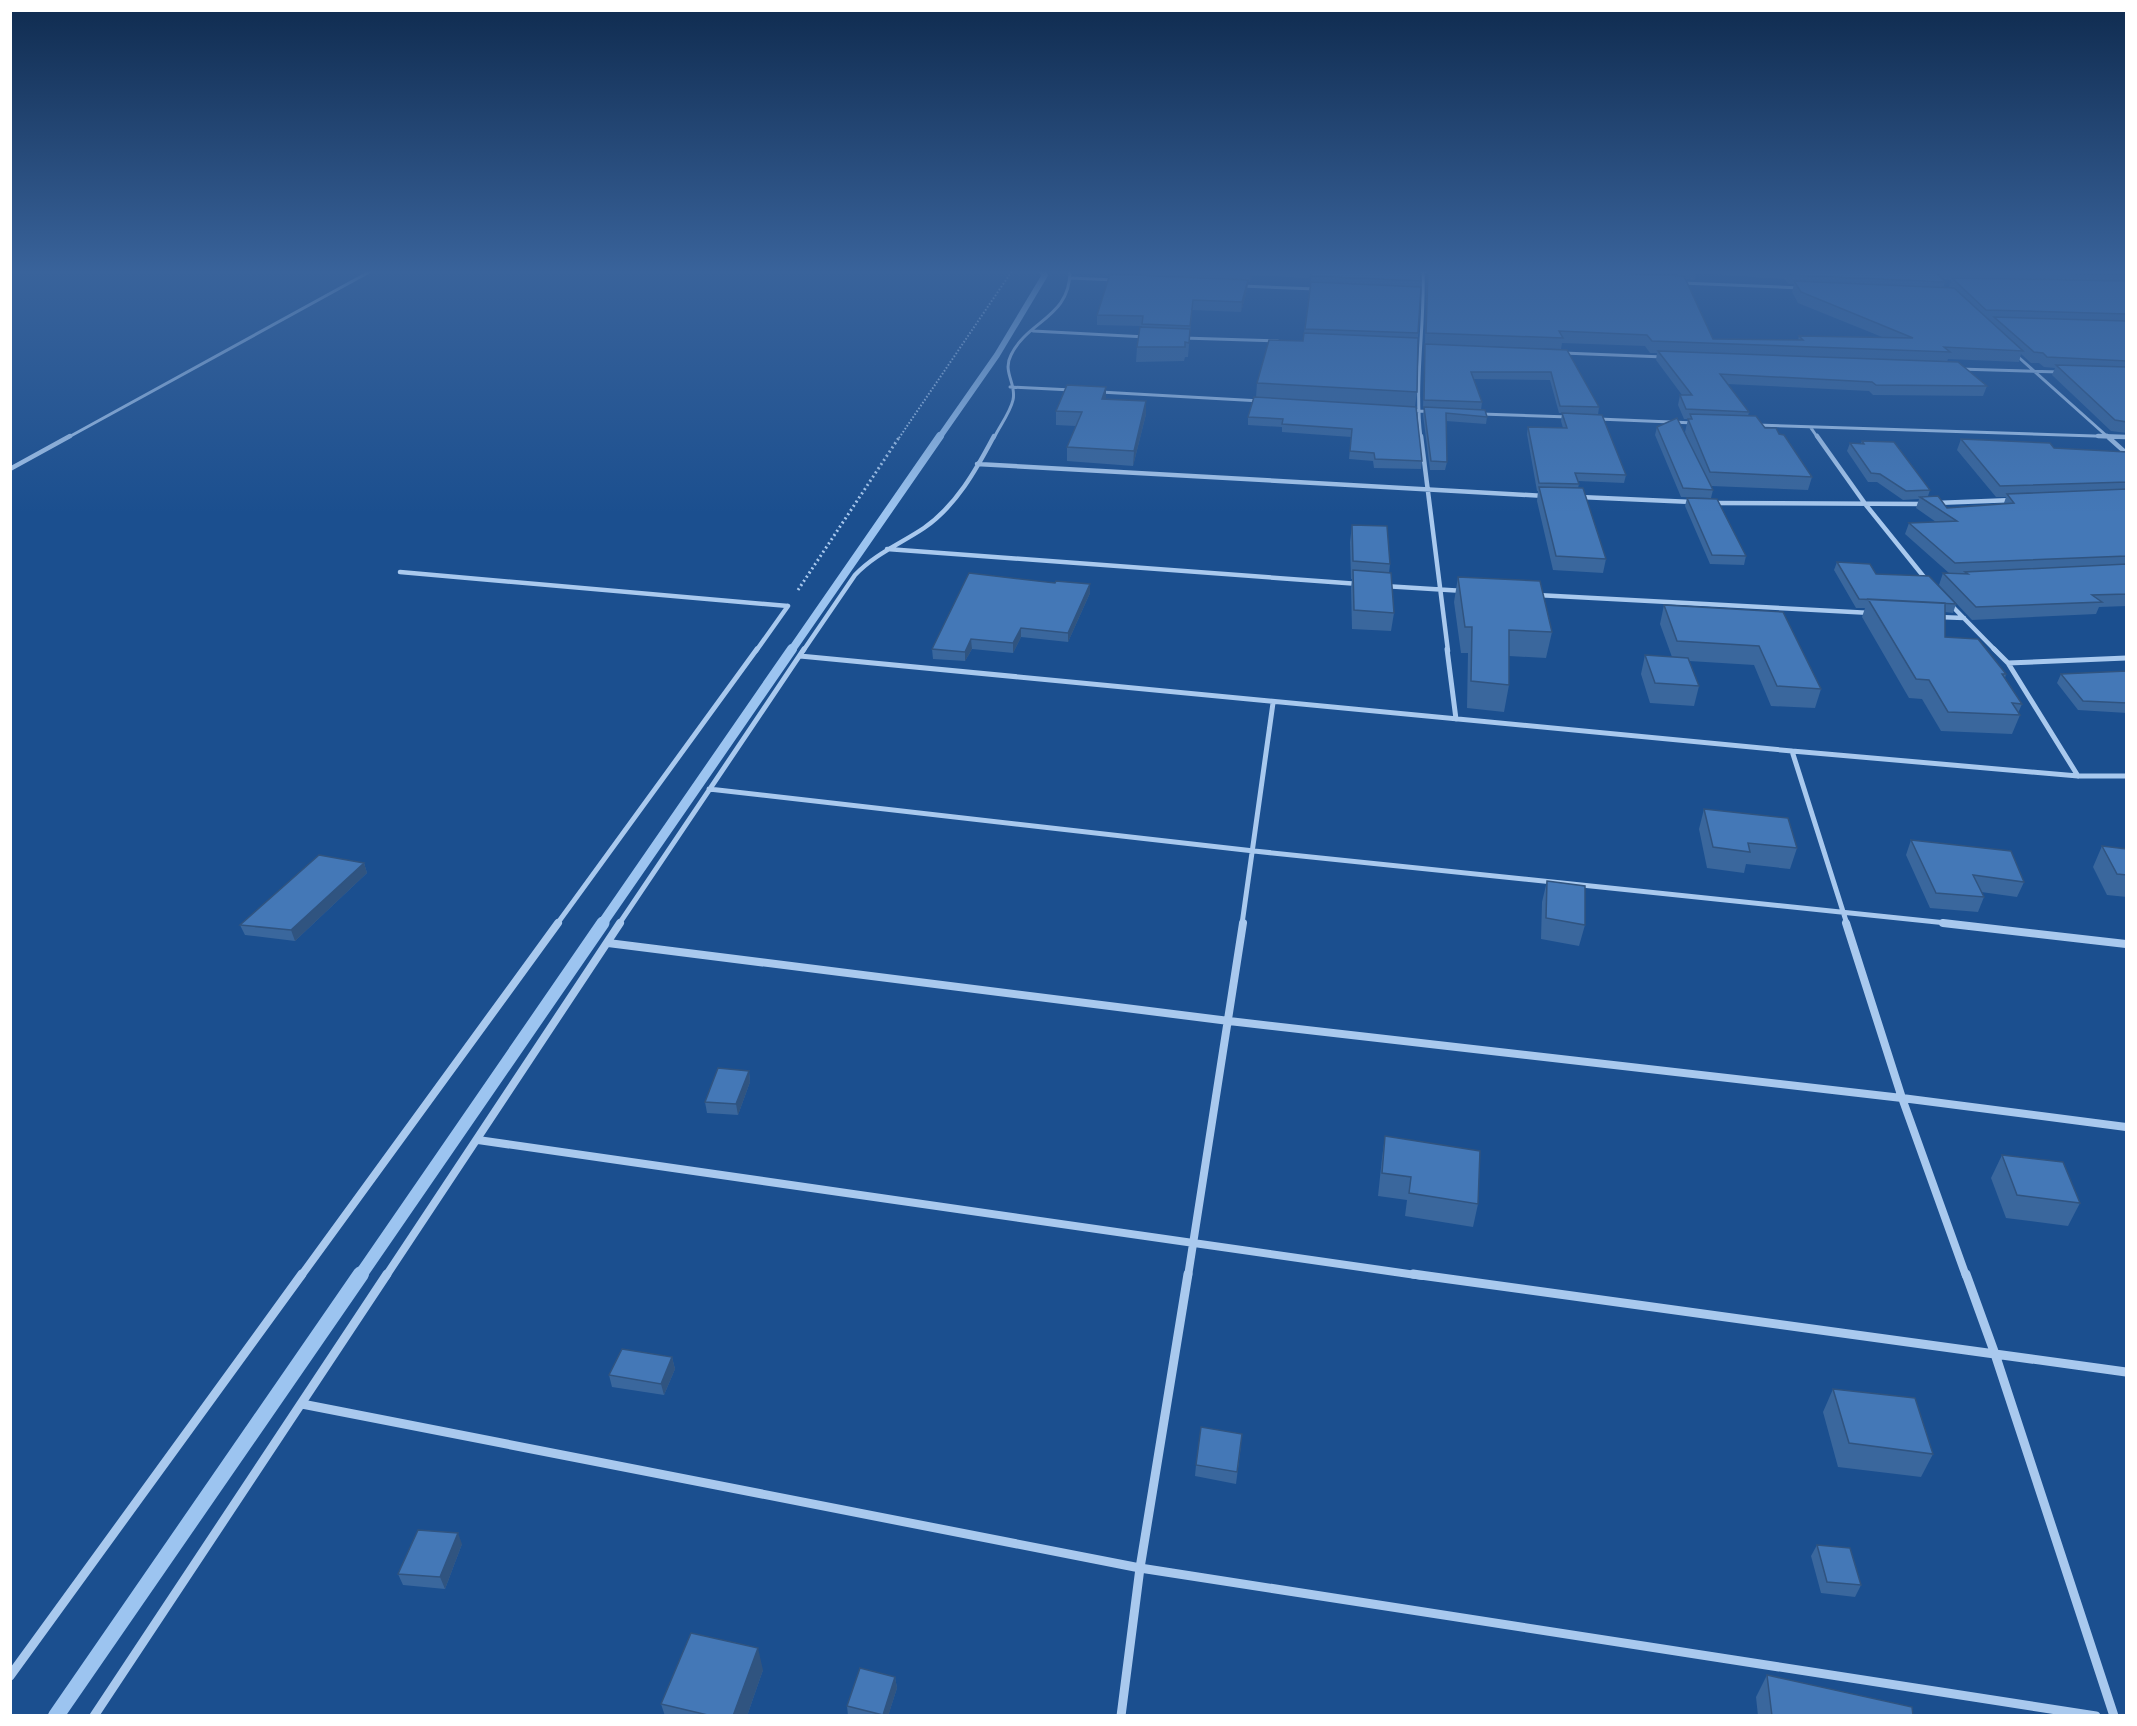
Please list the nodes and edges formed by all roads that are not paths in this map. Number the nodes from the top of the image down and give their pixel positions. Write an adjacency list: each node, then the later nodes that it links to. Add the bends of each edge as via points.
1 (2012, 351): 8 (street)
2 (224, 352): 27 (street)
3 (1013, 352): 10 (street, via 1006,374)
4 (1420, 352): 15 (street)
5 (1558, 353): 6 (street)
6 (1674, 358)
7 (1953, 368): 8 (street)
8 (2035, 371): 9 (street); 23 (street)
9 (2069, 372)
10 (1010, 387): 11 (street); 26 (street, via 1012,401)
11 (1078, 390)
12 (1090, 391): 13 (street)
13 (1263, 401)
14 (1406, 410): 15 (street)
15 (1418, 411): 16 (street); 28 (street)
16 (1442, 412)
17 (1478, 414): 18 (street)
18 (1573, 418)
19 (1597, 418): 20 (street)
20 (1704, 423)
21 (1751, 425): 22 (street)
22 (1811, 428): 23 (street); 32 (street)
23 (2109, 436): 24 (street); 25 (street)
24 (2127, 437)
25 (2127, 453)
26 (977, 464): 28 (street); 33 (street, via 967,484 947,508 913,535)
27 (10, 469)
28 (1428, 491): 29 (street); 40 (street)
29 (1546, 496)
30 (1570, 497): 32 (street)
31 (2020, 500): 32 (street)
32 (1866, 506): 36 (street)
33 (886, 549): 37 (street); 47 (street, via 855,575)
34 (399, 572): 69 (street, via 788,606)
35 (1940, 580): 36 (street)
36 (1928, 581): 39 (street)
37 (1370, 585)
38 (1382, 586): 40 (street)
39 (1935, 588)
40 (1441, 590): 41 (street); 51 (street)
41 (1465, 591)
42 (1524, 594): 44 (street)
43 (1943, 596): 46 (street)
44 (1881, 614)
45 (1929, 616): 46 (street)
46 (1965, 618): 49 (street)
47 (800, 656): 50 (street); 55 (street)
48 (2127, 658): 49 (street)
49 (2008, 663): 53 (street)
50 (1273, 703): 51 (street); 56 (street)
51 (1456, 719): 52 (street)
52 (1791, 751): 53 (street); 57 (street)
53 (2078, 776): 54 (street)
54 (2127, 776)
55 (709, 789): 56 (street); 58 (street)
56 (1254, 851): 57 (street); 60 (street)
57 (1843, 911): 59 (street); 61 (street)
58 (608, 943): 60 (street); 63 (street)
59 (2127, 944)
60 (1229, 1021): 61 (street); 64 (street)
61 (1902, 1098): 62 (street); 65 (street)
62 (2127, 1127)
63 (478, 1140): 64 (street); 67 (street)
64 (1194, 1244): 65 (street); 68 (street)
65 (1995, 1354): 66 (street); 73 (street)
66 (2127, 1372)
67 (302, 1404): 68 (street); 70 (street)
68 (1140, 1568): 71 (street); 72 (street)
69 (10, 1676)
70 (94, 1716)
71 (1121, 1716)
72 (2096, 1716)
73 (2114, 1716)

